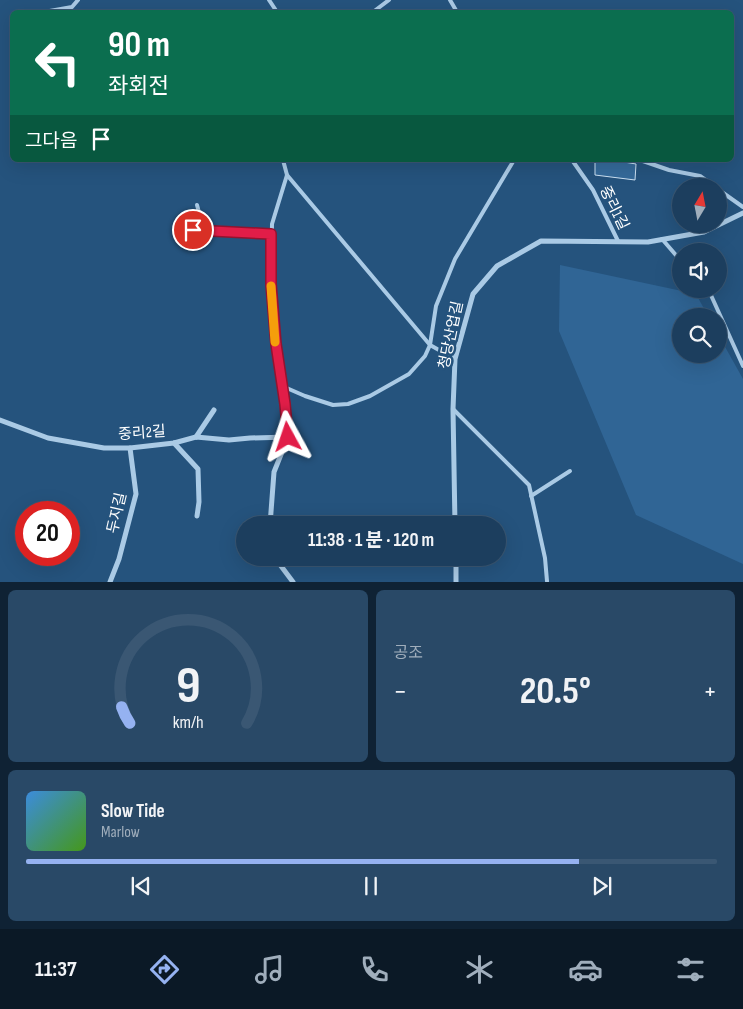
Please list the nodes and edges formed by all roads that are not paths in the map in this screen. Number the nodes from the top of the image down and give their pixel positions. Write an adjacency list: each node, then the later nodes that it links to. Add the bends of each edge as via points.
1 (78, 0): 3 (lane, via 72,7)
2 (389, 0): 4 (lane)
3 (55, 10)
4 (376, 10)
5 (284, 162): 9 (lane)
6 (513, 162): 22 (lane, via 455,259 436,306)
7 (573, 162): 19 (lane, 중리1길, via 594,190)
8 (646, 162): 10 (lane)
9 (287, 176): 17 (lane); 22 (lane)
10 (703, 178)
11 (728, 196): 13 (lane)
12 (197, 205): 16 (lane)
13 (743, 207)
14 (743, 213): 18 (street, 청당산업길, via 704,232)
15 (193, 230): 16 (lane)
16 (204, 231): 17 (lane)
17 (271, 234): 25 (lane, via 272,301)
18 (662, 239): 19 (street, 청당산업길); 20 (lane)
19 (618, 241): 23 (street, 청당산업길, via 541,241 497,266 473,294)
20 (672, 251)
21 (712, 298): 24 (lane)
22 (430, 345): 23 (lane); 25 (lane, via 409,374 370,396 348,404 333,406)
23 (456, 359): 26 (street, 청당산업길)
24 (743, 366)
25 (282, 386): 30 (lane)
26 (453, 409): 34 (lane, via 528,485); 37 (street, 청당산업길)
27 (214, 410): 29 (street)
28 (0, 420): 32 (street, 중리2길, via 48,438 104,448)
29 (196, 437): 30 (street, 중리2길, via 229,440); 31 (street, 중리2길)
30 (288, 437): 36 (street, via 274,472)
31 (174, 443): 32 (street, 중리2길); 35 (street, via 198,469)
32 (130, 448): 41 (street, 두지길, via 136,494)
33 (570, 471): 34 (lane)
34 (531, 496): 40 (lane)
35 (197, 516)
36 (271, 516)
37 (455, 516)
38 (281, 566): 42 (street)
39 (456, 566): 43 (street)
40 (547, 581)
41 (110, 582)
42 (293, 582)
43 (456, 582)

